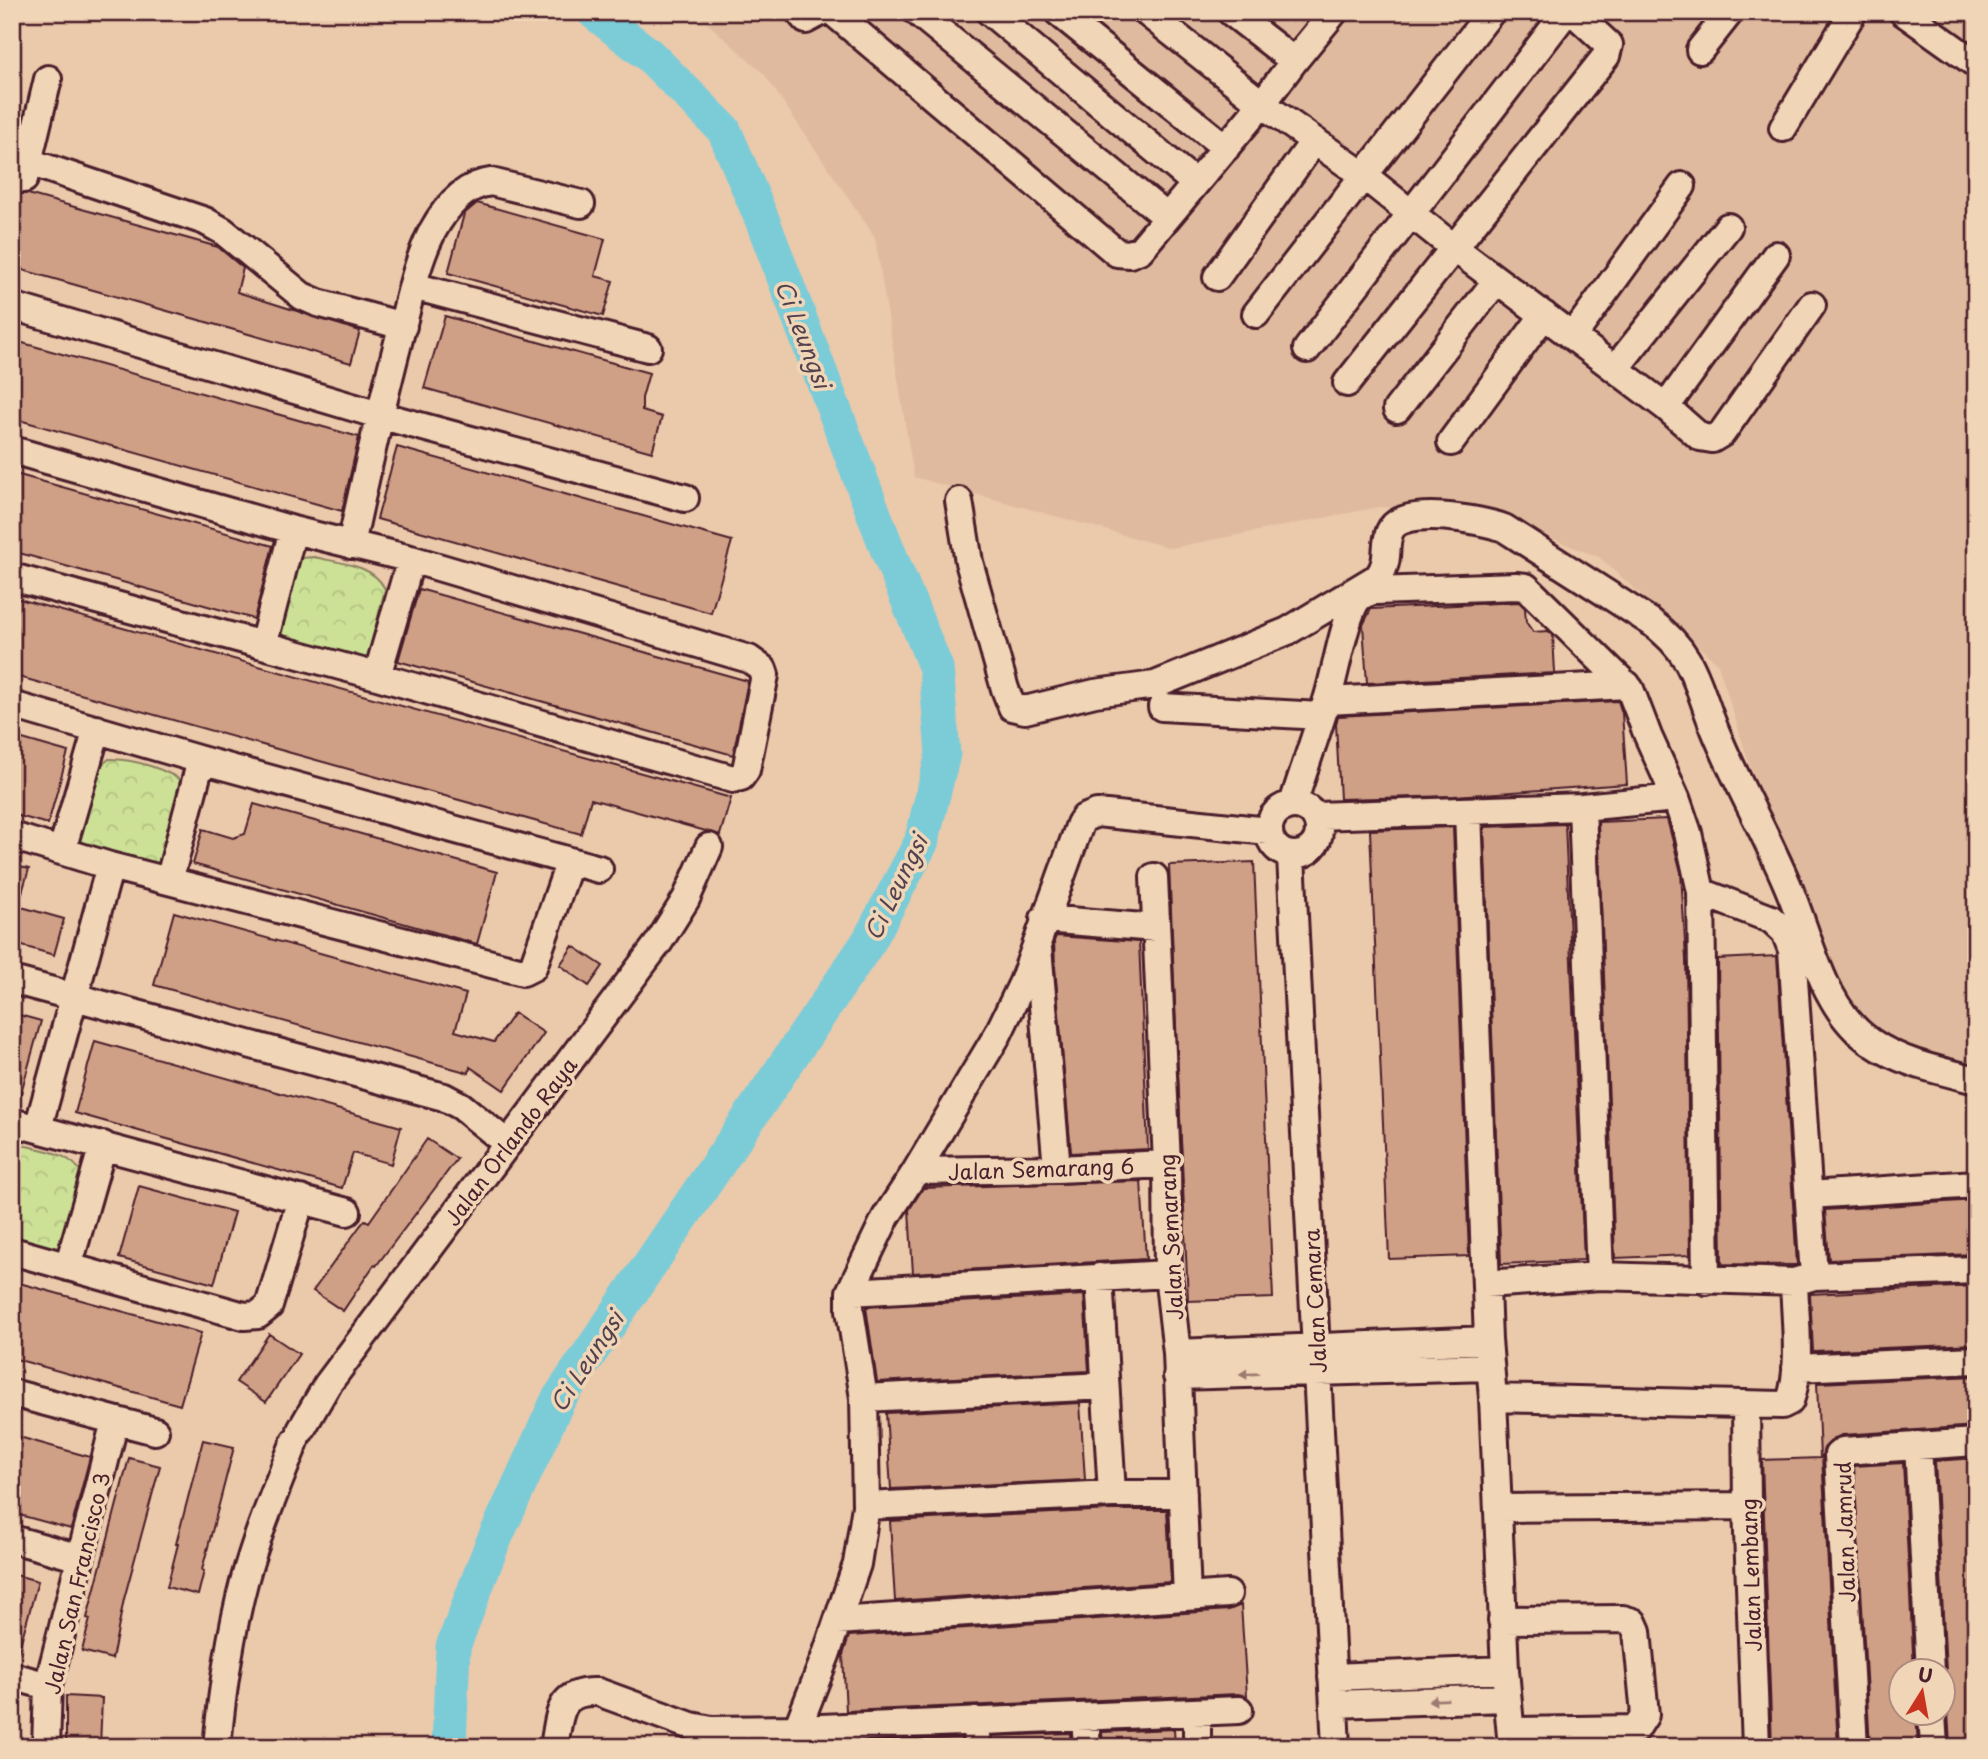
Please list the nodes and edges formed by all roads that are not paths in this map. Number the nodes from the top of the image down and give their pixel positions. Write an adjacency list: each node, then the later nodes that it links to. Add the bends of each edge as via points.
1 (799, 12): 2 (street, via 806,20)
2 (821, 12)
3 (833, 12): 29 (street, via 1117,253 1140,250)
4 (917, 12): 29 (street)
5 (990, 12): 25 (street)
6 (1058, 12): 23 (street)
7 (1146, 12): 20 (street)
8 (1231, 12): 17 (street)
9 (1334, 12): 17 (street)
10 (1492, 12): 24 (street)
11 (1566, 12): 28 (street)
12 (1573, 12): 31 (street, via 1609,46 1606,56)
13 (1730, 12): 16 (street)
14 (1853, 12): 21 (street)
15 (1903, 12): 18 (street)
16 (1700, 50)
17 (1294, 61): 20 (street)
18 (1976, 64)
19 (48, 79): 40 (street, via 26,171 205,220 302,296)
20 (1262, 104): 22 (street); 23 (street)
21 (1783, 128)
22 (1314, 141): 24 (street); 33 (street)
23 (1226, 148): 25 (street)
24 (1363, 174): 28 (street); 38 (street)
25 (1195, 183): 29 (street)
26 (1682, 186): 41 (street)
27 (581, 204): 35 (street, via 491,182 476,184 460,195 439,221)
28 (1411, 214): 31 (street); 43 (street)
29 (1167, 218)
30 (1728, 227): 44 (street)
31 (1453, 247): 34 (street); 45 (street)
32 (1776, 255): 46 (street)
33 (1217, 277)
34 (1497, 280): 39 (street); 47 (street)
35 (413, 285): 40 (street); 42 (street)
36 (12, 306): 48 (street)
37 (1812, 306): 46 (street, via 1722,433 1712,439 1700,437)
38 (1256, 314)
39 (1544, 315): 41 (street); 49 (street)
40 (402, 326): 48 (street)
41 (1573, 336): 44 (street)
42 (648, 348)
43 (1307, 349)
44 (1615, 369): 46 (street)
45 (1347, 383)
46 (1666, 407)
47 (1397, 410)
48 (379, 415): 51 (street); 54 (street)
49 (1451, 442)
50 (12, 450): 53 (street)
51 (685, 498)
52 (959, 500): 84 (street, via 969,562 1004,690 1012,707 1024,710 1155,685 1288,631 1378,577 1397,521 1408,517 1466,518 1504,528 1651,622 1684,654 1715,732 1788,885 1822,975 1847,1020 1870,1042 1889,1052)
53 (293, 530): 54 (street); 57 (street)
54 (351, 545): 55 (street)
55 (411, 559): 58 (street); 58 (street, via 756,663 765,675 746,771 733,779)
56 (12, 577): 57 (street)
57 (263, 645): 58 (street)
58 (377, 676)
59 (1627, 685): 62 (street); 62 (street, via 1526,587 1376,591 1355,603); 65 (street)
60 (12, 705): 63 (street)
61 (1162, 708): 62 (street)
62 (1324, 708): 67 (street)
63 (97, 729): 64 (street); 72 (street)
64 (201, 760): 74 (street); 78 (street)
65 (1676, 798): 66 (street); 79 (street)
66 (1582, 807): 68 (street); 100 (street)
67 (1305, 810): 68 (street); 69 (street, via 1280,808); 73 (street, via 1320,829 1317,842 1308,851)
68 (1468, 811): 103 (street)
69 (1268, 831): 73 (street, via 1272,844); 81 (street, via 1090,814 1080,824)
70 (12, 836): 72 (street)
71 (709, 848): 86 (street, Jalan Orlando Raya, via 686,899 659,942)
72 (62, 850): 75 (street)
73 (1291, 856): 106 (street, Jalan Cemara)
74 (570, 861): 76 (street); 78 (street, via 533,967 523,972)
75 (110, 866): 78 (street); 83 (street)
76 (599, 869)
77 (1154, 877): 80 (street, Jalan Semarang)
78 (169, 881)
79 (1701, 892): 92 (street, via 1771,919 1785,933 1791,950); 102 (street)
80 (1156, 928): 81 (street); 88 (street, Jalan Semarang)
81 (1041, 929): 89 (street); 90 (street, via 998,1034)
82 (12, 980): 83 (street)
83 (75, 998): 85 (street); 86 (street, via 444,1097)
84 (1976, 1080)
85 (25, 1125): 87 (street)
86 (508, 1144): 147 (street, Jalan Orlando Raya, via 327,1385 298,1435 245,1580 229,1644)
87 (103, 1145): 93 (street); 96 (street)
88 (1167, 1164): 89 (street, Jalan Semarang 6); 98 (street, Jalan Semarang)
89 (1058, 1169): 90 (street, Jalan Semarang 6)
90 (916, 1171): 104 (street, via 886,1217)
91 (1976, 1184): 92 (street)
92 (1809, 1195): 101 (street)
93 (301, 1199): 94 (street); 96 (street, via 269,1306 258,1315 244,1316)
94 (347, 1212)
95 (12, 1251): 96 (street)
96 (68, 1267)
97 (1976, 1270): 101 (street)
98 (1168, 1275): 99 (street); 108 (street, Jalan Semarang)
99 (1099, 1276): 104 (street); 111 (street)
100 (1600, 1276): 102 (street); 103 (street)
101 (1804, 1279): 102 (street); 110 (street)
102 (1706, 1281)
103 (1486, 1284): 105 (street)
104 (850, 1292): 113 (street)
105 (1488, 1340): 106 (street); 109 (street)
106 (1317, 1359): 108 (street); 109 (street); 134 (street, Jalan Cemara)
107 (1976, 1360): 110 (street)
108 (1177, 1365): 121 (street, Jalan Semarang)
109 (1489, 1367): 114 (street)
110 (1796, 1368): 115 (street, via 1790,1401)
111 (1105, 1386): 113 (street); 120 (street)
112 (12, 1393): 116 (street)
113 (864, 1398): 122 (street)
114 (1493, 1398): 115 (street); 124 (street)
115 (1746, 1404): 123 (street, Jalan Lembang)
116 (115, 1422): 117 (street); 126 (street, Jalan San Francisco 3)
117 (155, 1431)
118 (1976, 1442): 119 (street, Jalan Jamrud)
119 (1918, 1445): 131 (street); 153 (street, Jalan Jamrud, via 1843,1451 1837,1458)
120 (1112, 1494): 121 (street); 122 (street)
121 (1183, 1494): 128 (street, Jalan Semarang)
122 (866, 1506): 130 (street, via 857,1564)
123 (1747, 1506): 124 (street); 152 (street, Jalan Lembang)
124 (1498, 1508): 129 (street)
125 (12, 1539): 126 (street)
126 (80, 1558): 135 (street, Jalan San Francisco 3)
127 (1228, 1594): 128 (street)
128 (1187, 1597): 130 (street)
129 (1502, 1620): 132 (street); 145 (street, via 1633,1622 1645,1715 1636,1729)
130 (838, 1621): 142 (street)
131 (1929, 1658)
132 (1505, 1670): 134 (street); 136 (street)
133 (12, 1676): 135 (street)
134 (1332, 1677): 137 (street, Jalan Cemara)
135 (48, 1686): 146 (street, Jalan San Francisco 3)
136 (1506, 1698): 137 (street, one-way to 137); 145 (street)
137 (1334, 1704): 151 (street, Jalan Cemara)
138 (1239, 1710): 139 (street)
139 (1197, 1712): 140 (street); 150 (street)
140 (1085, 1717): 143 (street); 149 (street)
141 (1933, 1728): 154 (street)
142 (797, 1729): 144 (street); 148 (street, via 711,1730 598,1692 582,1691 568,1698 560,1710)
143 (976, 1734): 144 (street)
144 (863, 1736)
145 (1512, 1739)
146 (46, 1747)
147 (217, 1747)
148 (554, 1747)
149 (1087, 1747)
150 (1197, 1747)
151 (1336, 1747)
152 (1756, 1747)
153 (1854, 1747)
154 (1934, 1747)

